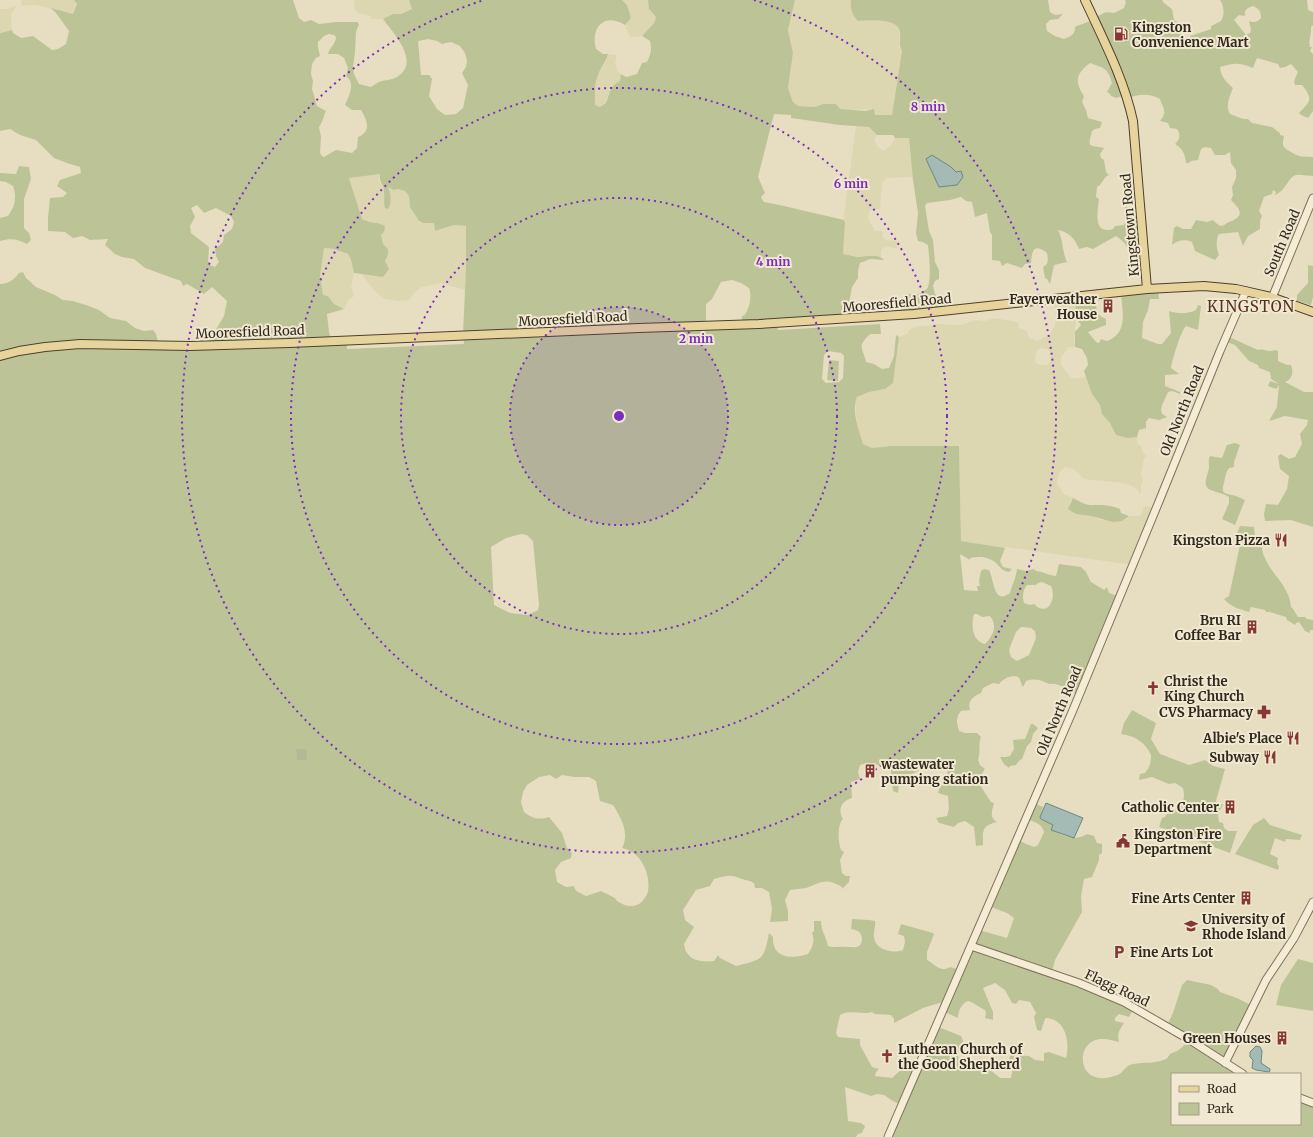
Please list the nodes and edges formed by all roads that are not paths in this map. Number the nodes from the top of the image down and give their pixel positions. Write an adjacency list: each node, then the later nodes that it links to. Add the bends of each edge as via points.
1 (1085, 0): 3 (main road, Kingstown Road, via 1123,86 1133,121)
2 (1313, 198): 5 (street, South Road)
3 (1147, 289): 4 (main road, Kingstown Road, via 1204,286); 7 (main road, Mooresfield Road, via 914,314 759,324 190,346 80,344 45,347)
4 (1246, 292): 5 (main road, Kingstown Road); 9 (street, Old North Road, via 1070,716)
5 (1272, 298): 6 (main road, Kingstown Road)
6 (1313, 312)
7 (0, 356)
8 (1313, 902): 10 (street, via 1294,938 1266,980)
9 (971, 946): 10 (street, Flagg Road, via 1079,983 1124,1002); 14 (street, Old North Road)
10 (1225, 1063): 11 (street, Flagg Road)
11 (1241, 1073)
12 (1301, 1098): 13 (street)
13 (1313, 1103)
14 (888, 1137)

